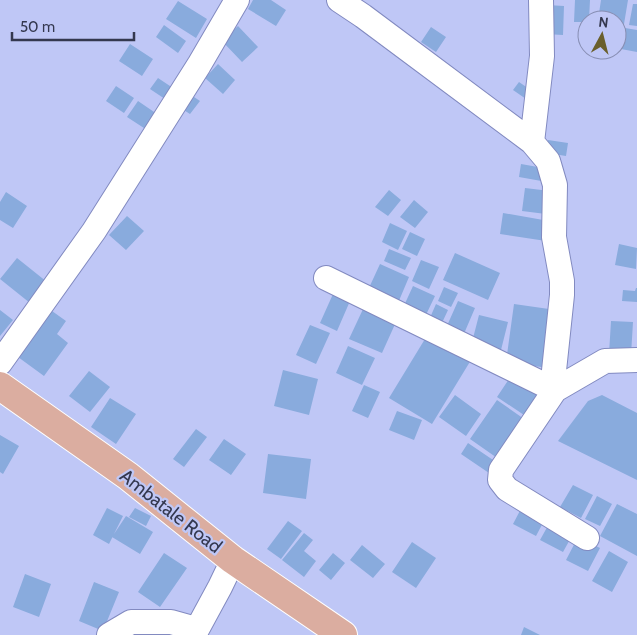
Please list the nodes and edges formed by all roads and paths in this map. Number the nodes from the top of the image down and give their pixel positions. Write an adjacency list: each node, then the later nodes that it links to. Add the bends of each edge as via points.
1 (236, 0): 7 (street, via 199,65 94,230)
2 (339, 0): 4 (street)
3 (541, 0): 4 (street, via 542,56)
4 (532, 142): 9 (street, via 548,162 555,185 554,237 562,281 553,380)
5 (326, 278): 9 (street)
6 (637, 360): 9 (street, via 604,361)
7 (0, 363)
8 (0, 386): 11 (main road, Ambatale Road, via 128,476)
9 (555, 390): 10 (street, via 501,470 500,480 507,489)
10 (587, 538)
11 (233, 560): 12 (street); 14 (main road, Ambatale Road)
12 (195, 632): 13 (street, via 171,622 131,622)
13 (109, 635)
14 (343, 635)

